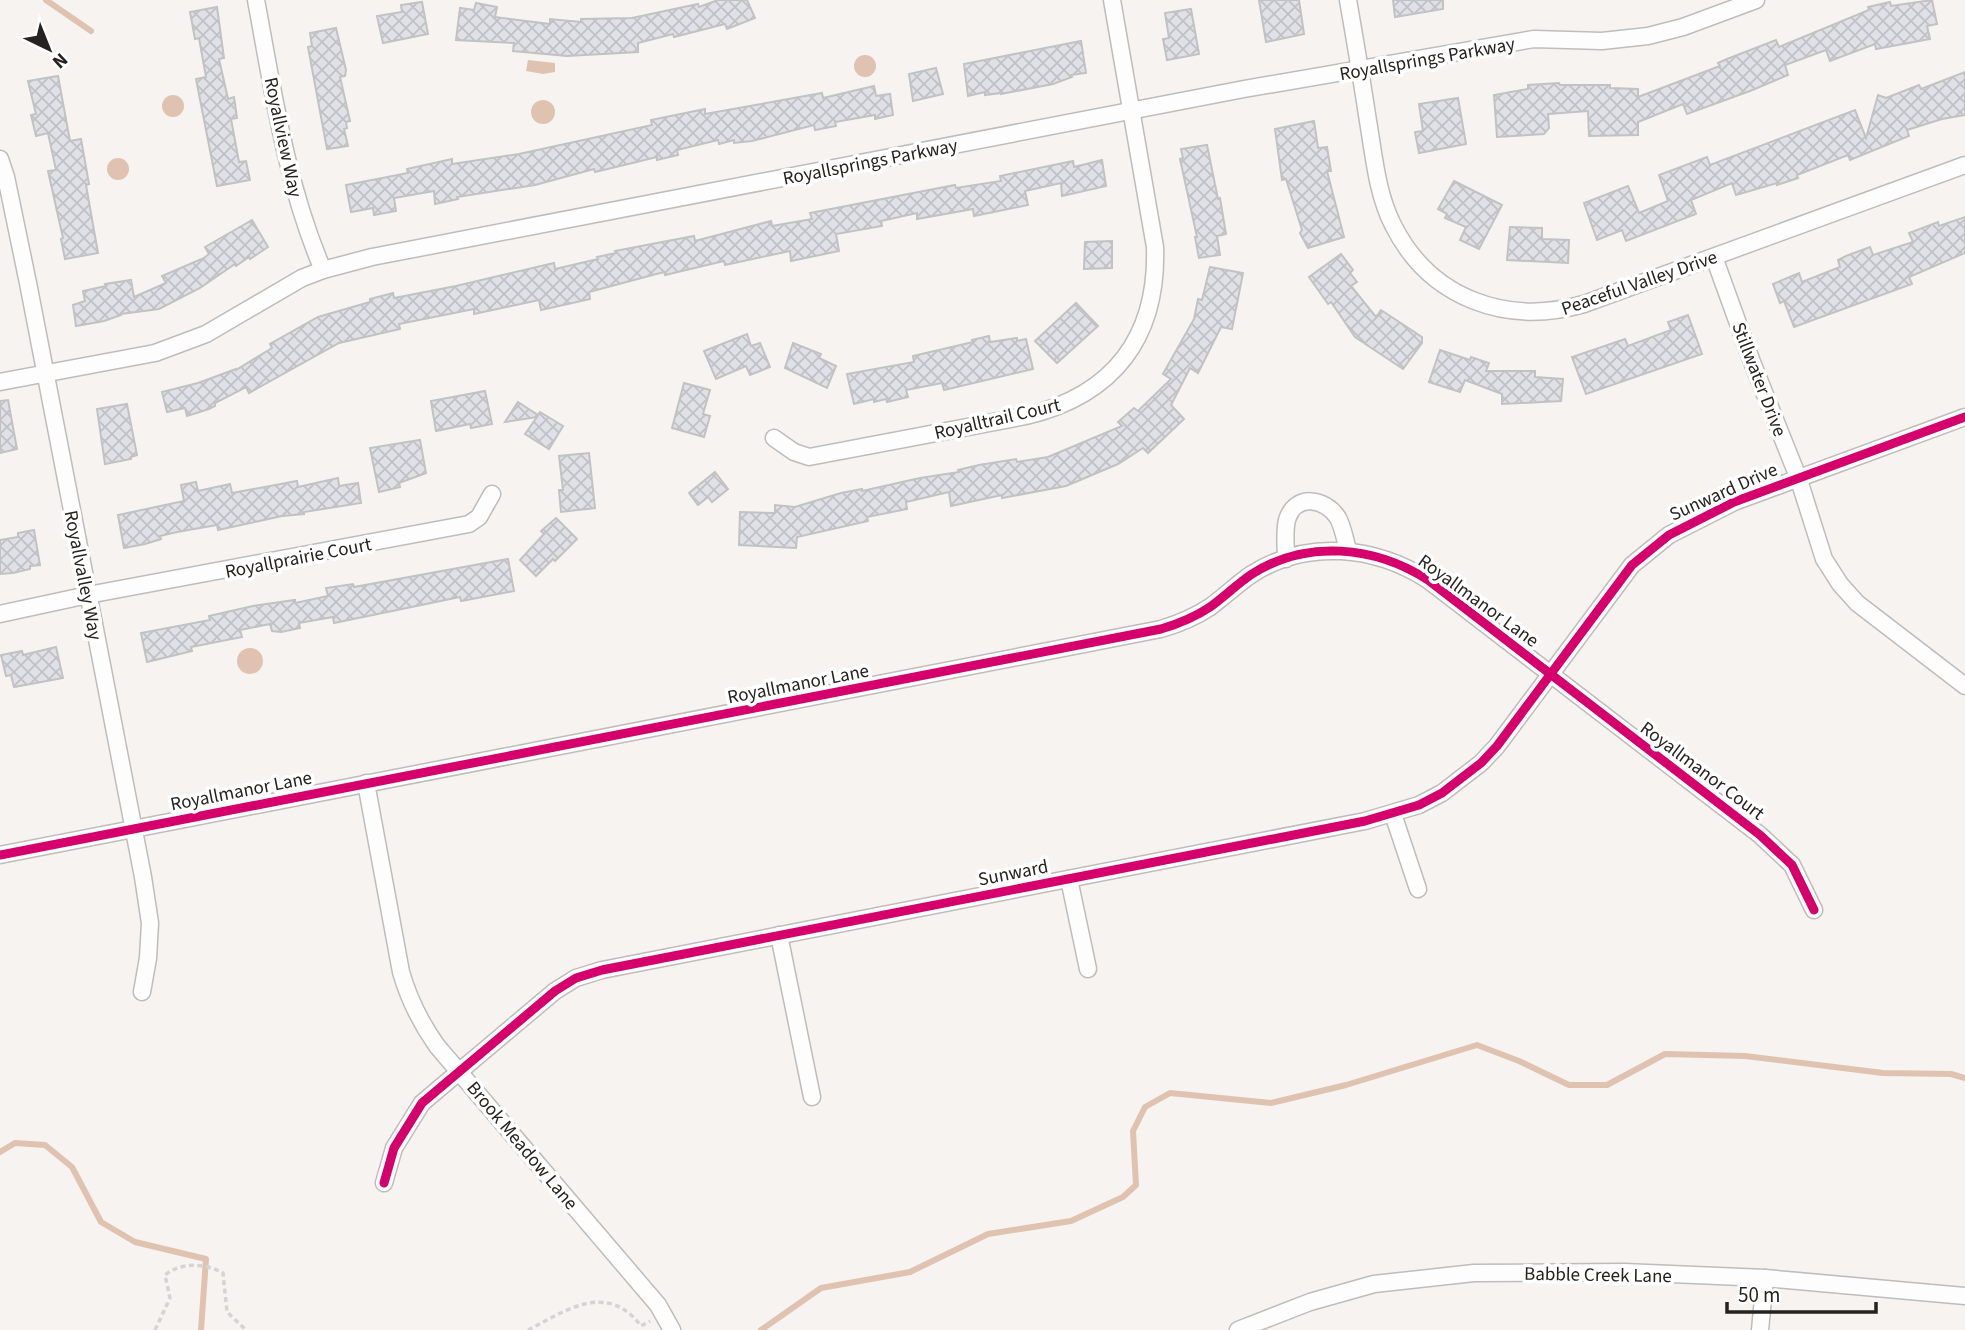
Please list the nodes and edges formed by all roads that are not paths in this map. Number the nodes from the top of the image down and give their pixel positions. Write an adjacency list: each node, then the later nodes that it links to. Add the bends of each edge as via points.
1 (256, 0): 10 (street, Royallview Way, via 292,184)
2 (1112, 0): 6 (street, Royalltrail Court)
3 (1348, 0): 5 (street, Peaceful Valley Drive)
4 (1756, 0): 5 (street, Royallsprings Parkway, via 1670,32 1643,37 1534,39)
5 (1360, 70): 6 (street, Royallsprings Parkway); 9 (street, Peaceful Valley Drive, via 1375,162 1394,226 1425,268 1465,297 1517,312 1557,311)
6 (1132, 111): 10 (street, Royallsprings Parkway); 14 (street, Royalltrail Court, via 1155,247 1155,281 1149,311 1136,339 1107,376 1083,394 1041,412 855,449 809,457)
7 (0, 159): 11 (street, Royallvalley Way)
8 (1965, 165): 9 (street, Peaceful Valley Drive)
9 (1714, 257): 15 (street, Stillwater Drive)
10 (323, 270): 11 (street, Royallsprings Parkway, via 278,290 190,341 155,353)
11 (46, 373): 12 (street, Royallsprings Parkway); 19 (street, Royallvalley Way)
12 (0, 382)
13 (1965, 417): 15 (street, Sunward Drive)
14 (774, 438)
15 (1798, 477): 21 (street, Sunward Drive, via 1734,502 1649,549); 22 (street, Stillwater Drive, via 1824,559 1840,584 1857,603)
16 (492, 494): 19 (street, Royallprairie Court, via 470,524)
17 (1348, 550): 18 (street, Royallmanor Lane); 18 (street, via 1339,520 1330,508 1304,501 1287,520); 21 (street, Royallmanor Lane, via 1377,555 1416,572)
18 (1286, 559): 23 (street, Royallmanor Lane, via 1254,572 1199,614 1161,629)
19 (88, 595): 20 (street, Royallprairie Court); 25 (street, Royallvalley Way)
20 (0, 614)
21 (1550, 675): 24 (street, Sunward, via 1481,763 1442,793); 29 (street, Royallmanor Court, via 1771,844 1798,875)
22 (1965, 687)
23 (366, 783): 25 (street, Royallmanor Lane); 33 (street, Brook Meadow Lane, via 409,1000 429,1035)
24 (1393, 814): 27 (street, Sunward); 28 (street)
25 (134, 829): 26 (street, Royallmanor Lane); 32 (street, Royallvalley Way, via 150,923)
26 (0, 855)
27 (1069, 879): 30 (street, Sunward); 31 (street)
28 (1418, 889)
29 (1814, 910)
30 (779, 935): 33 (street, Sunward, via 576,978); 34 (street)
31 (1088, 969)
32 (142, 992)
33 (460, 1071): 35 (street, Sunward, via 422,1103 408,1123 394,1148); 38 (street, Brook Meadow Lane, via 659,1305)
34 (812, 1097)
35 (384, 1183)
36 (1765, 1278): 37 (street, Babble Creek Lane); 39 (street, Babble Creek Lane, via 1624,1272 1474,1273 1374,1284); 40 (street)
37 (1965, 1296)
38 (672, 1330)
39 (1238, 1330)
40 (1760, 1330)

